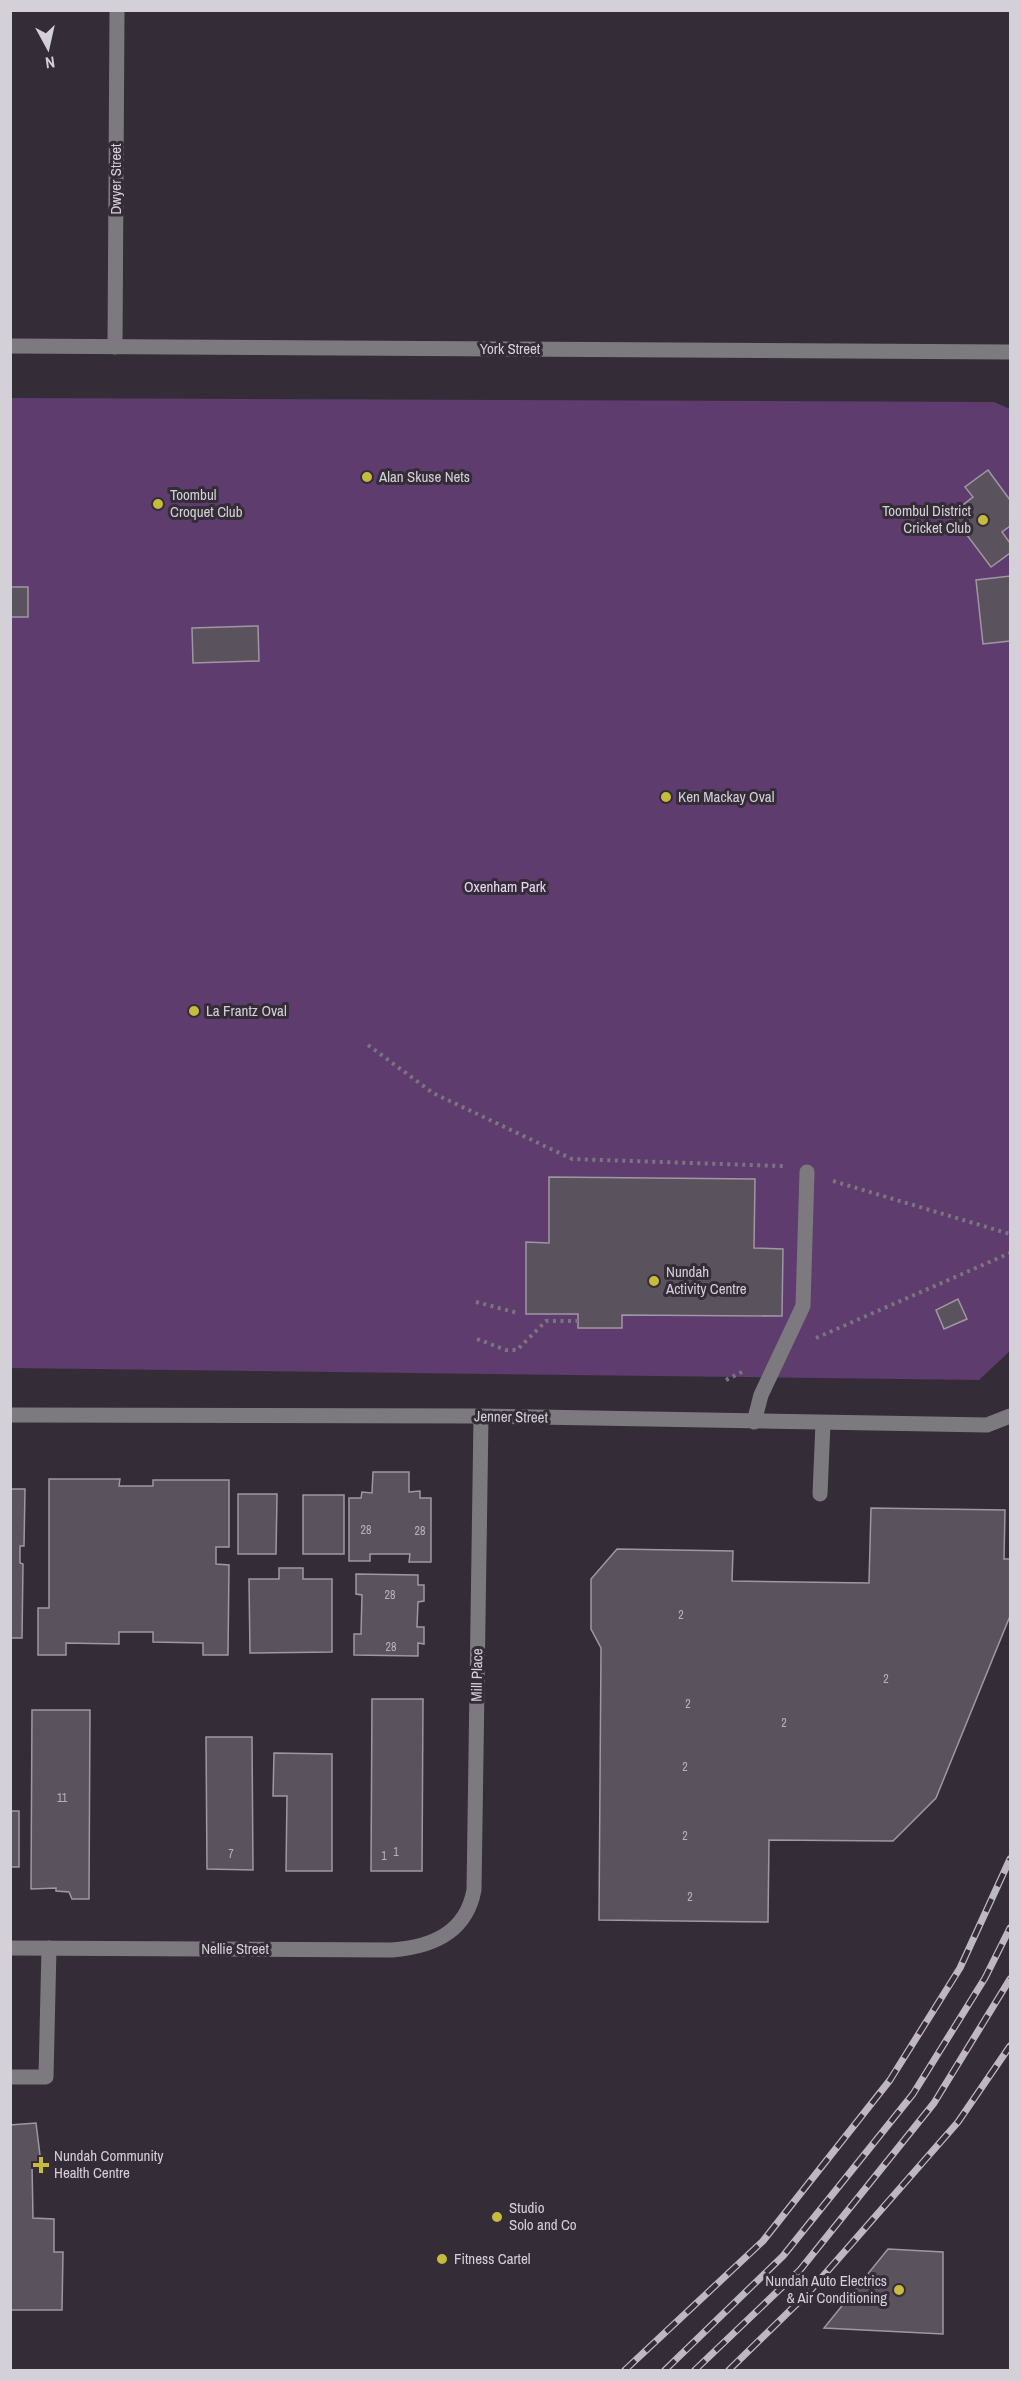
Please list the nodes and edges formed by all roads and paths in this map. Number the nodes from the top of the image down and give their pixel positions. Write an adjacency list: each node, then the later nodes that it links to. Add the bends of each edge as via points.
1 (117, 10): 3 (street, Dwyer Street)
2 (10, 346): 3 (street, York Street)
3 (115, 347): 4 (street, York Street)
4 (1011, 352)
5 (368, 1045): 6 (path, via 433,1094 572,1158 793,1167)
6 (807, 1172): 7 (path); 13 (street, via 803,1306)
7 (1011, 1234)
8 (1011, 1253): 13 (path)
9 (476, 1302): 10 (path)
10 (518, 1313)
11 (578, 1321): 12 (path, via 546,1321 517,1350)
12 (477, 1339)
13 (780, 1355): 14 (path); 18 (street, via 761,1395)
14 (726, 1380)
15 (10, 1415): 17 (street, Jenner Street)
16 (1011, 1416): 19 (street, Jenner Street, via 987,1425)
17 (481, 1417): 18 (street, Jenner Street); 21 (street, Mill Place, via 474,1890 464,1918)
18 (754, 1422): 19 (street, Jenner Street)
19 (823, 1423): 20 (street)
20 (820, 1494)
21 (455, 1929): 23 (street, Nellie Street, via 428,1944 392,1950)
22 (10, 1948): 23 (street, Nellie Street)
23 (49, 1948): 24 (street, via 46,2077)
24 (10, 2077)

